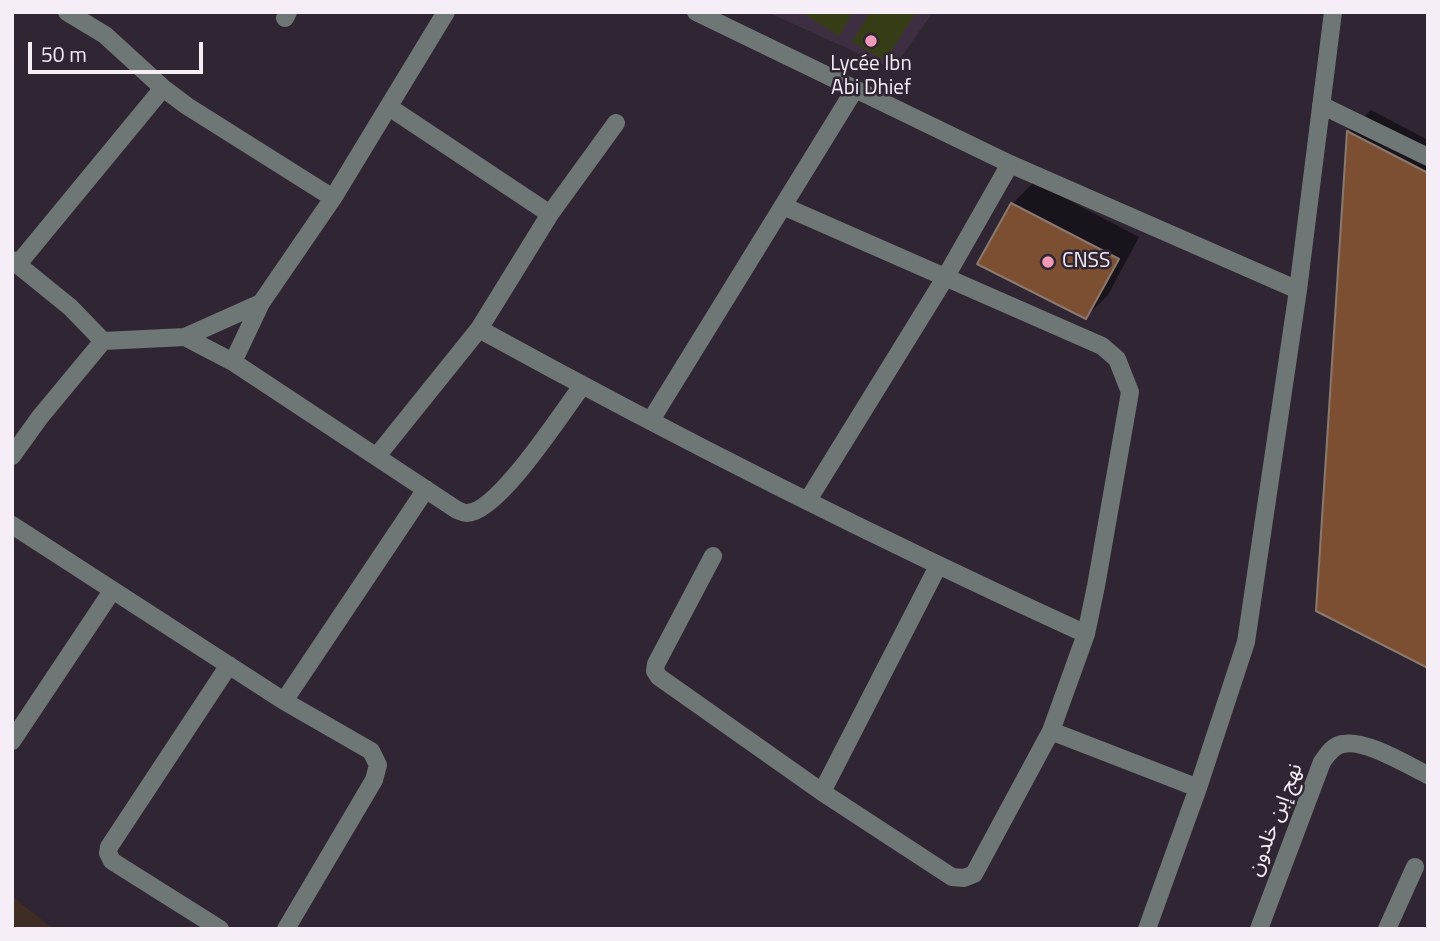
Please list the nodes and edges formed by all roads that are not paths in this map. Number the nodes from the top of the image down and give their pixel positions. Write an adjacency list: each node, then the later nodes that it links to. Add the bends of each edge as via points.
1 (67, 12): 5 (street, via 104,35)
2 (446, 12): 8 (street)
3 (696, 12): 6 (street)
4 (1333, 12): 7 (street)
5 (163, 88): 12 (street); 15 (street)
6 (855, 89): 11 (street); 13 (street)
7 (1321, 104): 10 (street); 17 (street)
8 (389, 107): 12 (street); 14 (street)
9 (616, 123): 14 (street)
10 (1428, 157)
11 (1010, 164): 16 (street); 17 (street)
12 (333, 198): 18 (street)
13 (783, 206): 16 (street); 24 (street)
14 (550, 214): 19 (street)
15 (15, 262): 21 (street)
16 (945, 278): 28 (street); 33 (street, via 1102,346 1117,359 1125,375 1130,392 1126,421)
17 (1298, 290): 39 (street, via 1246,642)
18 (261, 303): 20 (street); 22 (street)
19 (479, 329): 23 (street); 26 (street)
20 (185, 337): 21 (street); 22 (street)
21 (103, 341): 25 (street)
22 (233, 362): 26 (street)
23 (582, 386): 24 (street); 27 (street, via 513,481 480,509 457,510)
24 (651, 419): 28 (street)
25 (12, 456)
26 (377, 456): 27 (street)
27 (426, 489): 35 (street)
28 (808, 500): 31 (street)
29 (12, 525): 32 (street)
30 (713, 556): 40 (street, via 655,671)
31 (939, 566): 33 (street); 40 (street)
32 (112, 592): 34 (street); 37 (street)
33 (1086, 634): 36 (street)
34 (229, 665): 35 (street); 42 (street, via 108,853 112,861)
35 (284, 701): 43 (street, via 371,751 378,765 366,795)
36 (1051, 731): 39 (street); 40 (street, via 974,874 964,878 952,877)
37 (12, 741)
38 (1428, 775): 45 (street, نهج إبن خلدون, via 1360,744 1341,744 1331,750 1322,762)
39 (1198, 788): 44 (street)
40 (822, 792)
41 (1415, 867): 46 (street)
42 (220, 929)
43 (286, 929)
44 (1147, 929)
45 (1259, 929)
46 (1387, 929)

